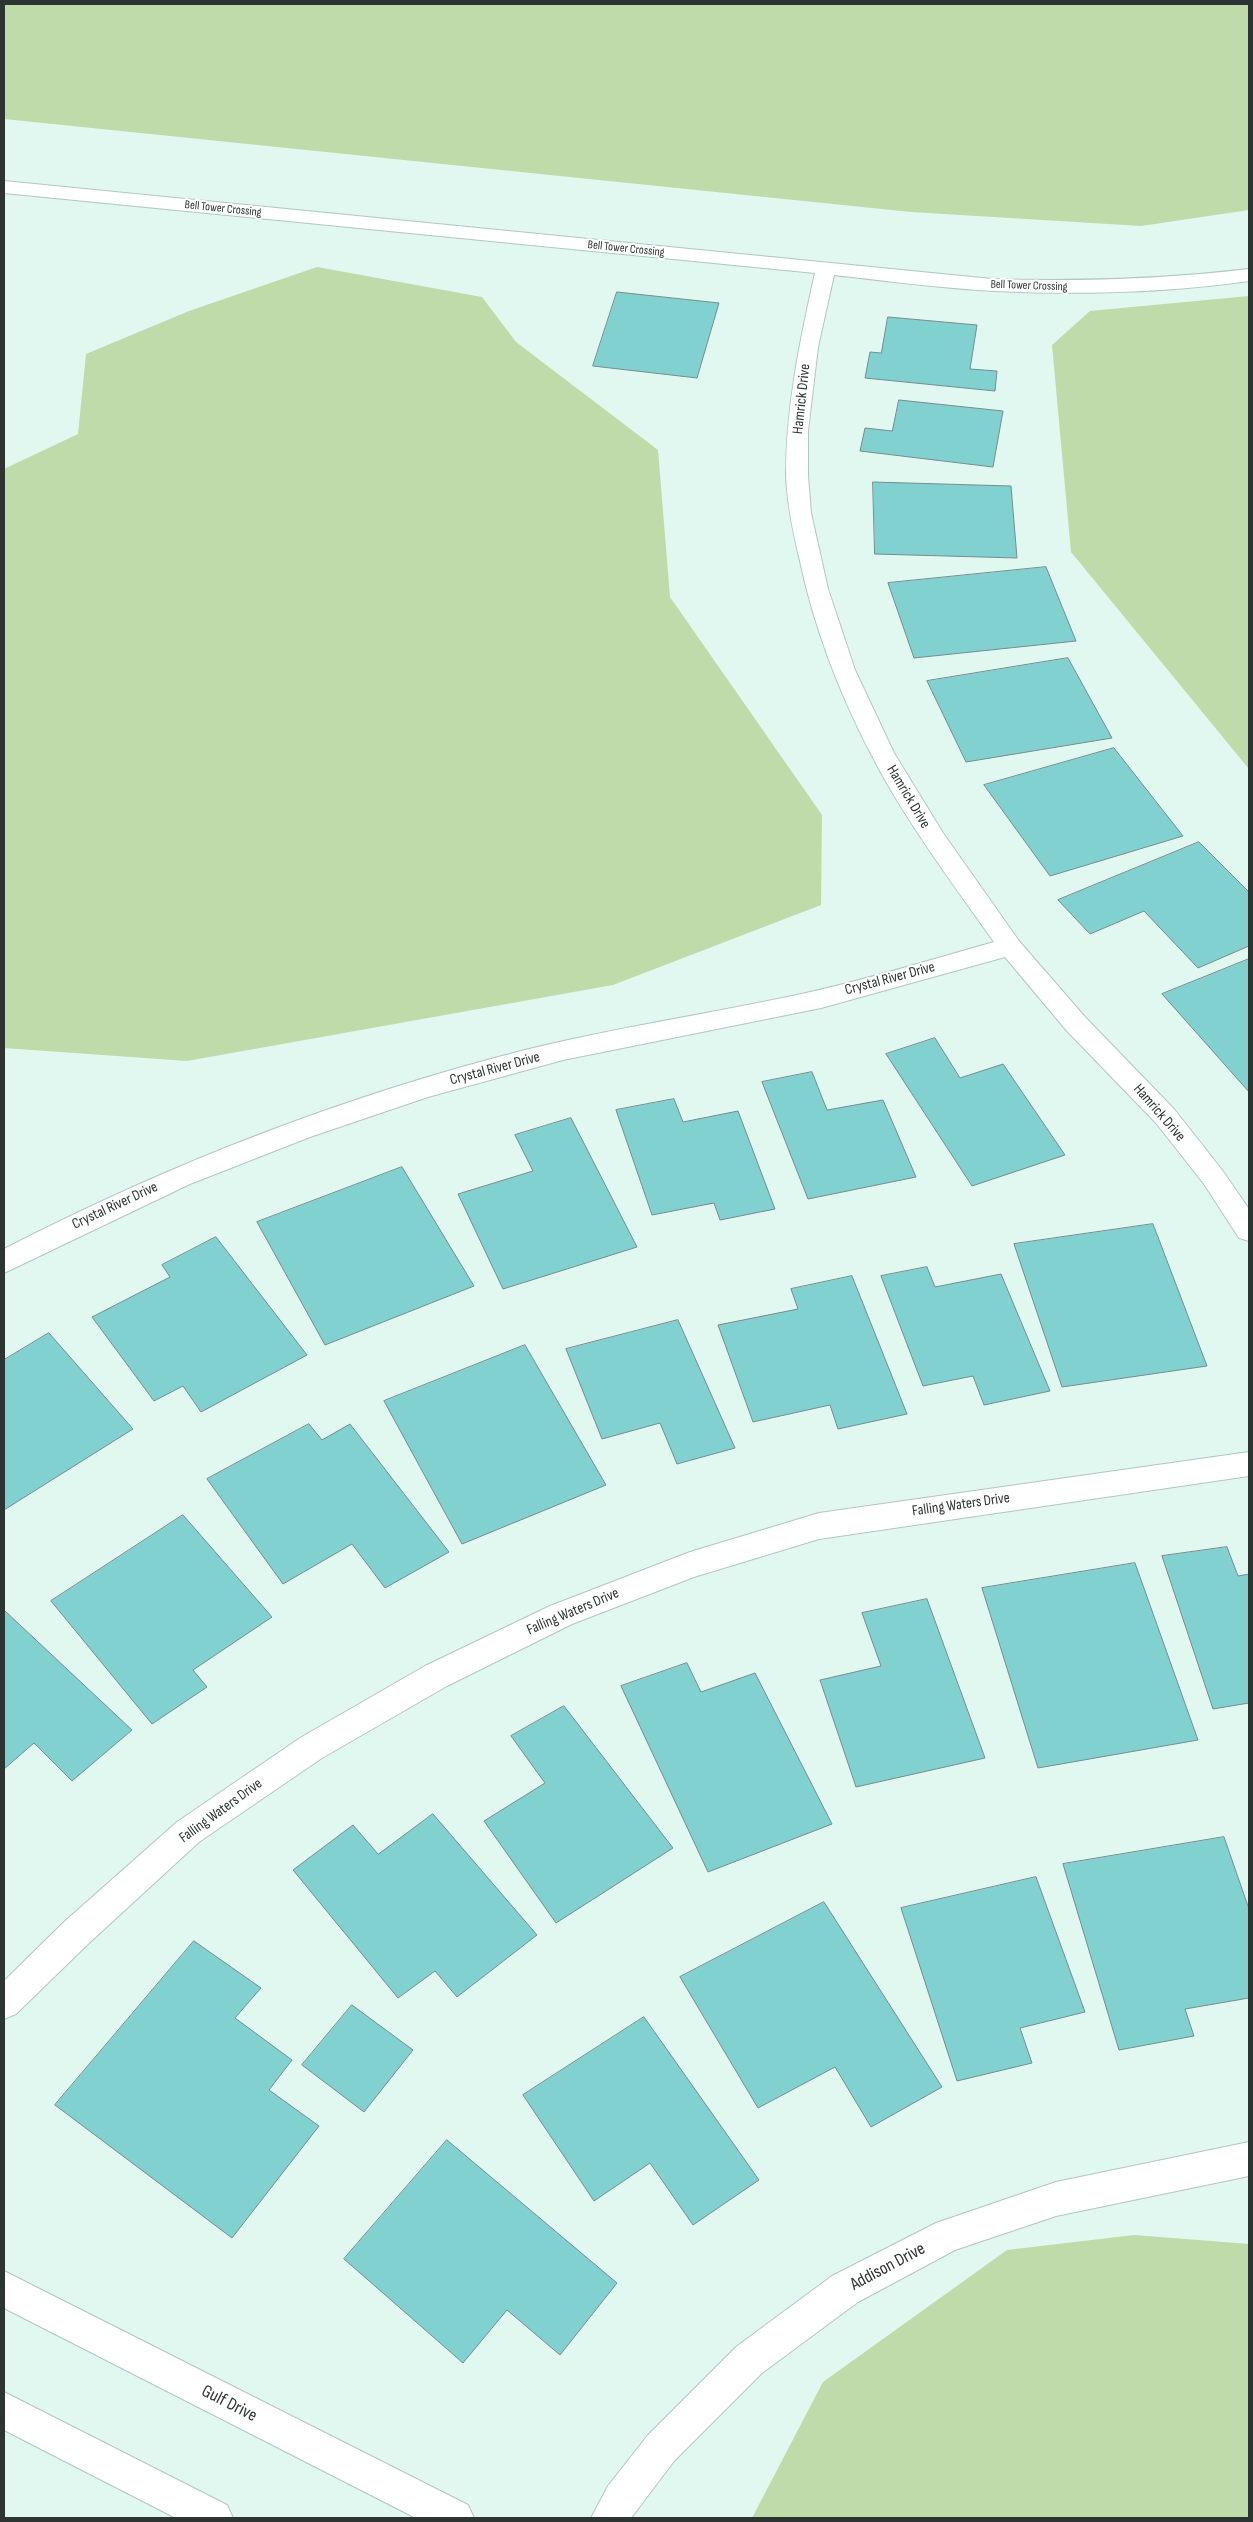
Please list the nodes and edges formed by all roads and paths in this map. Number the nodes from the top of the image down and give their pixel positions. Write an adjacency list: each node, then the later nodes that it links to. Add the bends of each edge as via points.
1 (4, 187): 2 (street, Bell Tower Crossing)
2 (826, 268): 3 (street, Bell Tower Crossing, via 992,285 1082,288 1204,282); 4 (street, Hamrick Drive, via 808,347 798,431 800,513 817,589 844,670 882,753 934,840)
3 (1249, 276)
4 (1010, 947): 5 (street, Hamrick Drive, via 1076,1024 1164,1116 1213,1177); 6 (street, Crystal River Drive, via 798,1004 557,1052 415,1091 277,1137 211,1163 79,1222)
5 (1249, 1230)
6 (4, 1262)
7 (1249, 1464): 8 (street, Falling Waters Drive, via 819,1526 690,1565 562,1615 436,1676 311,1748 188,1832)
8 (4, 2003)
9 (1249, 2159): 14 (street, Addison Drive, via 1056,2199 948,2235 845,2290 749,2360 661,2448 621,2498)
10 (4, 2289): 13 (street, Gulf Drive)
11 (4, 2410): 12 (street)
12 (214, 2518)
13 (455, 2518)
14 (610, 2518)

